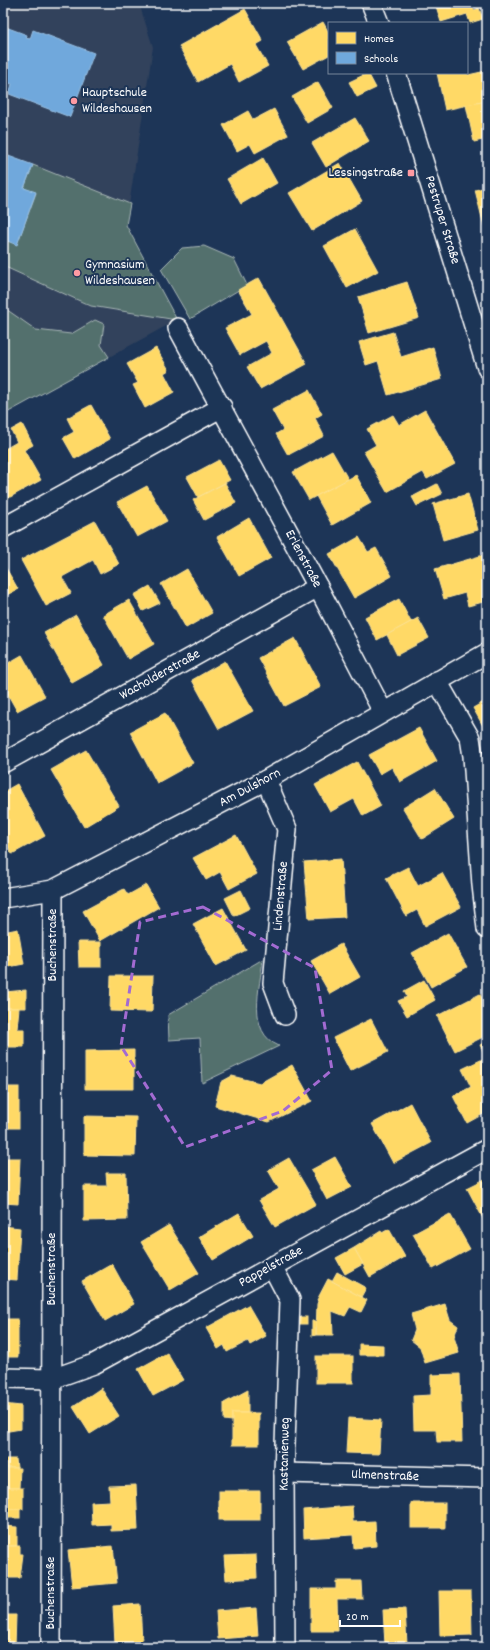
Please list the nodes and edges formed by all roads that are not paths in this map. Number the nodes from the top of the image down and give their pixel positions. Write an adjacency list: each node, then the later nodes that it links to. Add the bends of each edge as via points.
1 (371, 3): 2 (street)
2 (379, 22)
3 (396, 74): 5 (street, Pestruper Straße)
4 (178, 328): 7 (street, Erlenstraße)
5 (482, 336): 6 (street, Pestruper Straße)
6 (487, 368)
7 (222, 407): 8 (street); 9 (street, Erlenstraße)
8 (3, 528)
9 (318, 586): 12 (street, Erlenstraße); 13 (street, Wacholderstraße)
10 (487, 653): 11 (street, Am Dulshorn)
11 (437, 681): 12 (street, Am Dulshorn); 17 (street, via 470,738)
12 (383, 712): 14 (street, Am Dulshorn)
13 (3, 763)
14 (266, 780): 15 (street, Am Dulshorn); 18 (street, Lindenstraße, via 287,829 273,983)
15 (54, 890): 16 (street, Am Dulshorn); 22 (street, Buchenstraße)
16 (3, 898)
17 (487, 929)
18 (285, 1015)
19 (487, 1149): 20 (street, Pappelstraße)
20 (272, 1266): 22 (street, Pappelstraße, via 94,1364); 23 (street, Kastanienweg, via 290,1300)
21 (3, 1378): 22 (street)
22 (52, 1379): 25 (street, Buchenstraße)
23 (284, 1473): 24 (street, Ulmenstraße); 26 (street, Kastanienweg)
24 (487, 1478)
25 (51, 1647)
26 (285, 1647)

